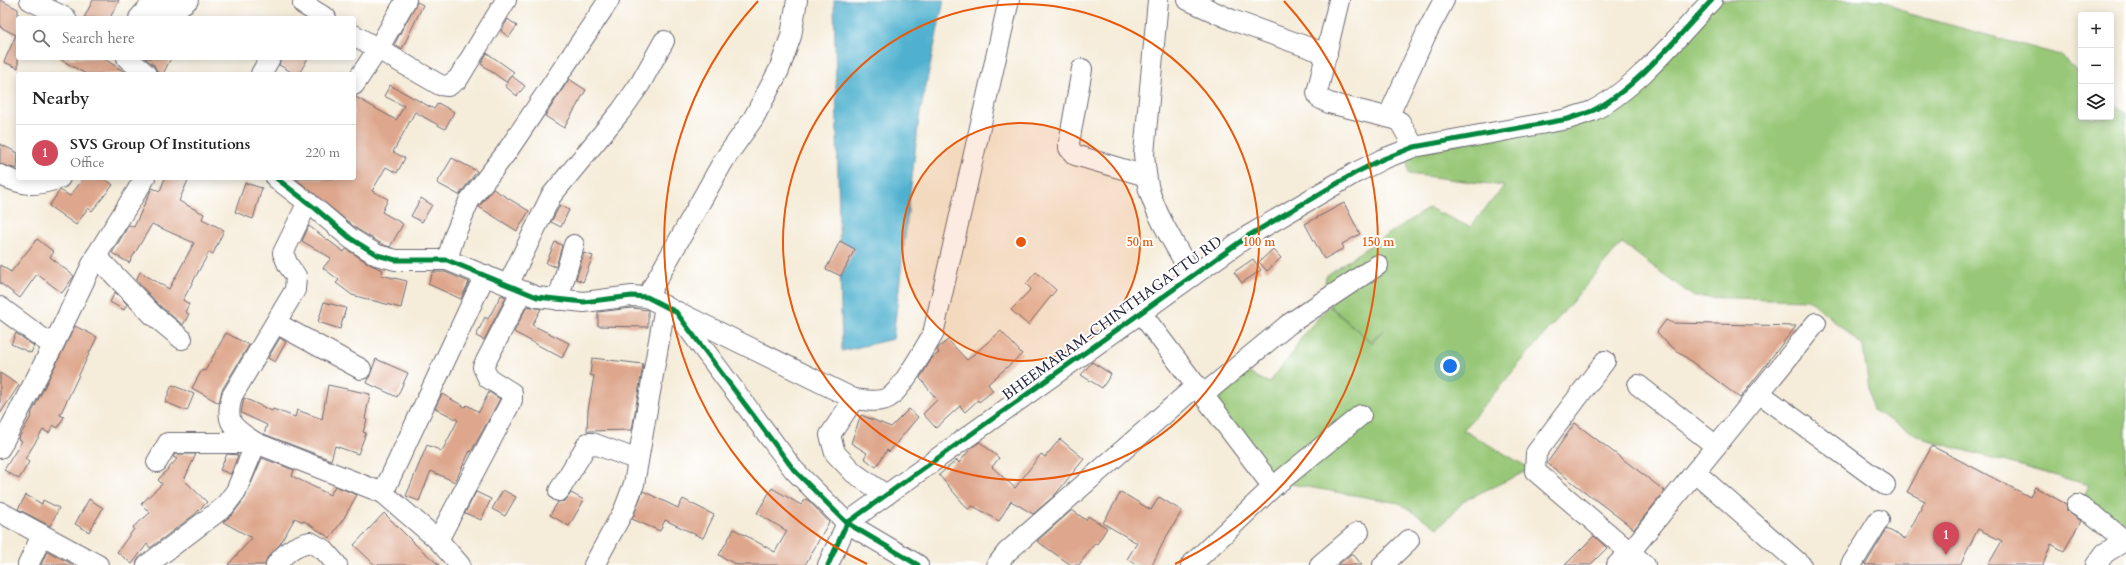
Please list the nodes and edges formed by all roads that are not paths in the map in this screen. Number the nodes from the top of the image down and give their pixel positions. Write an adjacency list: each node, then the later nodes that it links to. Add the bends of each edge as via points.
1 (30, 0): 14 (street)
2 (188, 0): 15 (street, via 177,8 149,7)
3 (406, 0): 19 (street)
4 (506, 0): 19 (street, via 458,79 448,86 440,85)
5 (609, 0): 37 (street, via 506,153 469,201)
6 (797, 0): 42 (street, via 791,36 779,70 754,119 724,160)
7 (1008, 0): 56 (street, via 933,334 903,382 888,398 871,401)
8 (1158, 0): 30 (street, via 1144,154)
9 (1188, 0): 20 (street, via 1232,20)
10 (1339, 0): 20 (street)
11 (1444, 0): 27 (street)
12 (1712, 0): 28 (street, BHEEMARAM-CHINTHAGATTU RD, via 1639,76 1592,111 1568,119)
13 (300, 7): 16 (street)
14 (62, 16)
15 (142, 16)
16 (321, 16)
17 (356, 36): 19 (street)
18 (664, 41): 41 (street, via 640,84 624,106 551,196)
19 (378, 49): 26 (street)
20 (1327, 54): 27 (street, via 1317,93 1319,98 1329,103)
21 (129, 60): 24 (street)
22 (269, 60): 25 (street)
23 (1082, 69): 30 (street, via 1069,143 1071,152 1075,156)
24 (144, 72)
25 (262, 72)
26 (356, 82)
27 (1388, 117): 28 (street, via 1400,122)
28 (1414, 147): 40 (street, BHEEMARAM-CHINTHAGATTU RD, via 1383,159 1342,181 1248,236)
29 (0, 175): 31 (street, via 18,184 43,184)
30 (1146, 176): 40 (street, via 1158,211)
31 (54, 180)
32 (144, 180): 36 (street)
33 (284, 181): 34 (street)
34 (308, 202): 37 (street, via 350,238 377,255 396,260); 47 (street, via 283,253 296,276 295,290)
35 (574, 245): 43 (street)
36 (96, 256): 49 (street, via 153,315); 50 (street)
37 (447, 260): 39 (street)
38 (1378, 265): 54 (street, via 1289,324)
39 (485, 275): 41 (street); 67 (street)
40 (1192, 276): 46 (street, BHEEMARAM-CHINTHAGATTU RD)
41 (515, 288): 43 (street, via 537,298); 75 (street, via 483,367 488,378 512,393 512,400)
42 (647, 297): 43 (street, via 632,296 584,302); 45 (street)
43 (558, 300)
44 (0, 307): 50 (street)
45 (671, 309): 56 (street); 61 (street); 72 (street, via 794,470)
46 (1141, 313): 54 (street); 68 (street, BHEEMARAM-CHINTHAGATTU RD)
47 (276, 323): 52 (street); 58 (street, via 232,396 228,413 232,426)
48 (1816, 323): 55 (street)
49 (182, 338)
50 (53, 346): 60 (street)
51 (1605, 361): 78 (street, via 1536,453 1535,471)
52 (361, 369)
53 (1638, 385): 59 (street)
54 (1199, 391): 65 (street); 90 (street, via 1007,552)
55 (1759, 393): 59 (street); 64 (street)
56 (854, 399): 68 (street, via 830,435 835,452 854,473)
57 (1361, 415): 65 (street)
58 (256, 444): 62 (street, via 168,443); 67 (street); 83 (street, via 236,492 224,507)
59 (1716, 446): 63 (street)
60 (0, 448)
61 (638, 460): 66 (street, via 588,443); 87 (street, via 634,484 624,510)
62 (157, 462)
63 (1695, 472): 78 (street); 79 (street)
64 (1885, 485)
65 (1273, 487): 80 (street)
66 (559, 491)
67 (383, 493): 75 (street)
68 (886, 495): 72 (street, BHEEMARAM-CHINTHAGATTU RD)
69 (2077, 505): 77 (street)
70 (0, 512): 74 (street)
71 (1879, 520): 94 (street)
72 (847, 523): 88 (street, BHEEMARAM-CHINTHAGATTU RD); 89 (street)
73 (1358, 532): 91 (street)
74 (42, 535): 81 (street); 82 (street)
75 (438, 540): 86 (street)
76 (1409, 540): 92 (street)
77 (2125, 541): 95 (street, via 2105,553)
78 (1624, 559): 93 (street)
79 (1788, 561)
80 (1197, 563)
81 (28, 565)
82 (98, 565)
83 (147, 565)
84 (276, 565): 85 (street, via 287,551 296,545 310,542 324,550)
85 (337, 565)
86 (460, 565)
87 (594, 565)
88 (828, 565)
89 (918, 565)
90 (997, 565)
91 (1320, 565)
92 (1383, 565)
93 (1645, 565)
94 (1851, 565)
95 (2096, 565)

